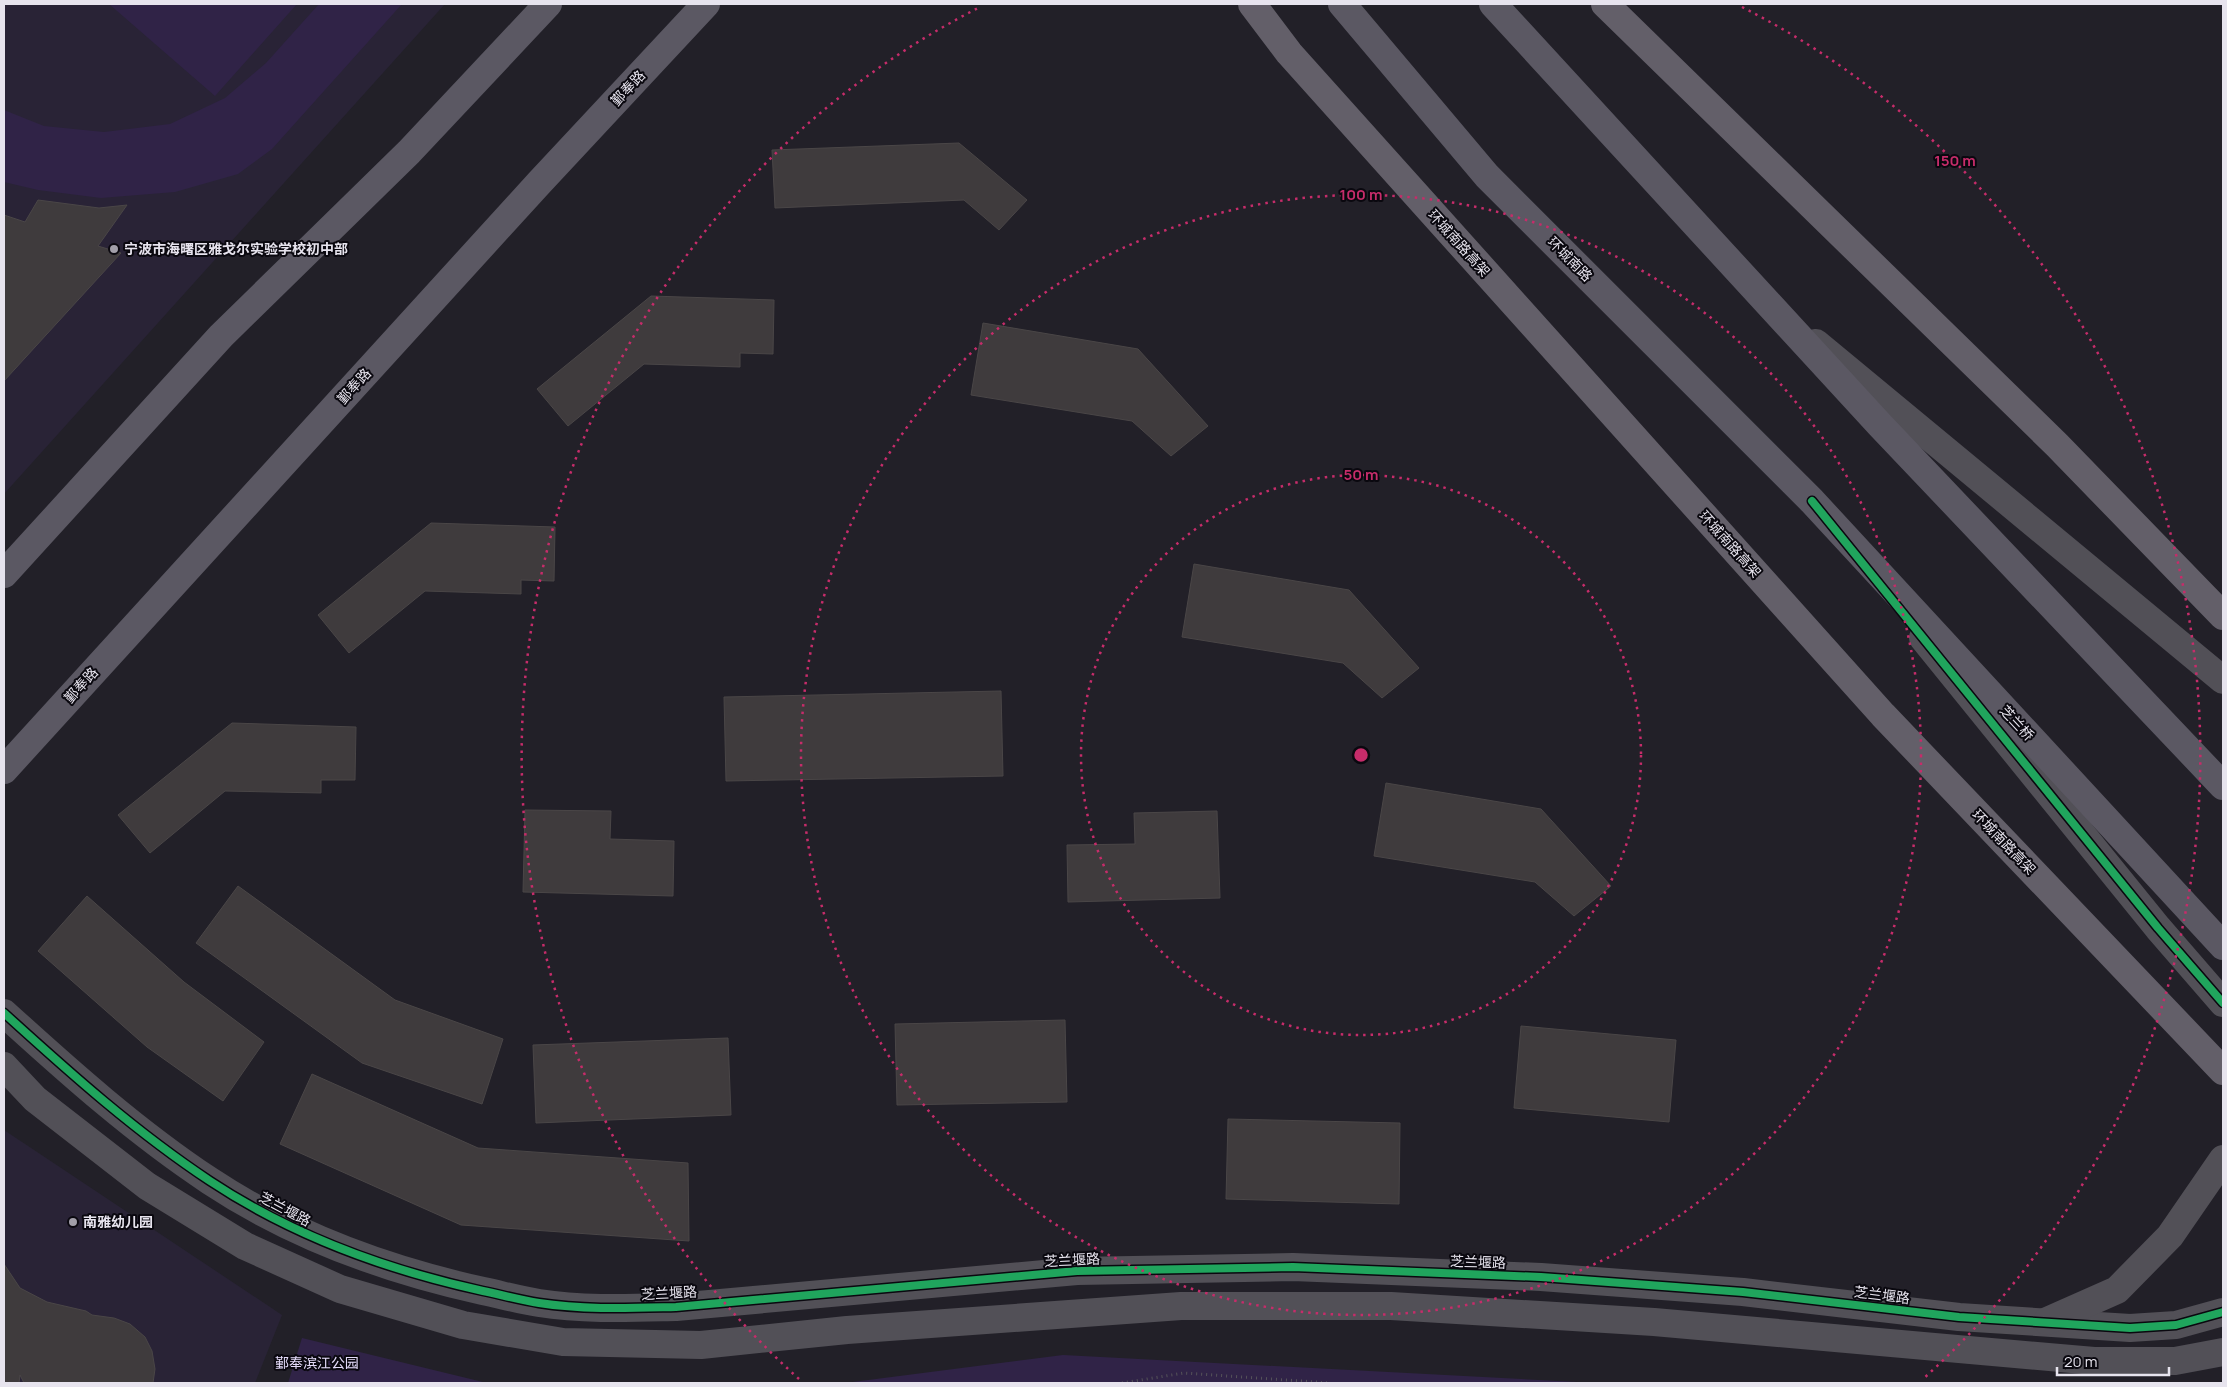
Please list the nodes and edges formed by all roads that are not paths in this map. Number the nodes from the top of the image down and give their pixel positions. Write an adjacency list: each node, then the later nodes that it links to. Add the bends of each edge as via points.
1 (548, 4): 9 (main road, via 409,152 221,336)
2 (706, 4): 12 (main road, 鄞奉路, via 538,183)
3 (1252, 4): 18 (highway, 环城南路高架, via 1289,53 1883,715)
4 (1342, 4): 8 (main road, 环城南路, via 1487,176)
5 (1493, 4): 7 (main road)
6 (1605, 4): 10 (highway, via 2057,445)
7 (1761, 297): 11 (street); 13 (main road)
8 (1812, 501): 14 (main road, 芝兰桥); 15 (street, via 2158,928)
9 (4, 574)
10 (2223, 616)
11 (2223, 680)
12 (4, 770)
13 (2223, 786)
14 (2223, 946)
15 (2223, 1003)
16 (4, 1013): 21 (street, 芝兰堰路, via 97,1097 210,1181 292,1229 372,1260 447,1283 539,1303 618,1308 676,1307 1077,1271 1293,1267 1541,1277 1695,1288 1959,1317)
17 (4, 1066): 22 (street, via 35,1099 147,1186 245,1246 340,1289 463,1325 563,1342 702,1345 857,1329 1181,1306 1391,1306 1654,1322 2094,1361 2175,1361)
18 (2223, 1071)
19 (2223, 1159): 21 (street, via 2170,1236 2117,1290)
20 (2223, 1312): 21 (street, 芝兰堰路, via 2176,1325 2130,1328)
21 (2044, 1323)
22 (2223, 1352)

